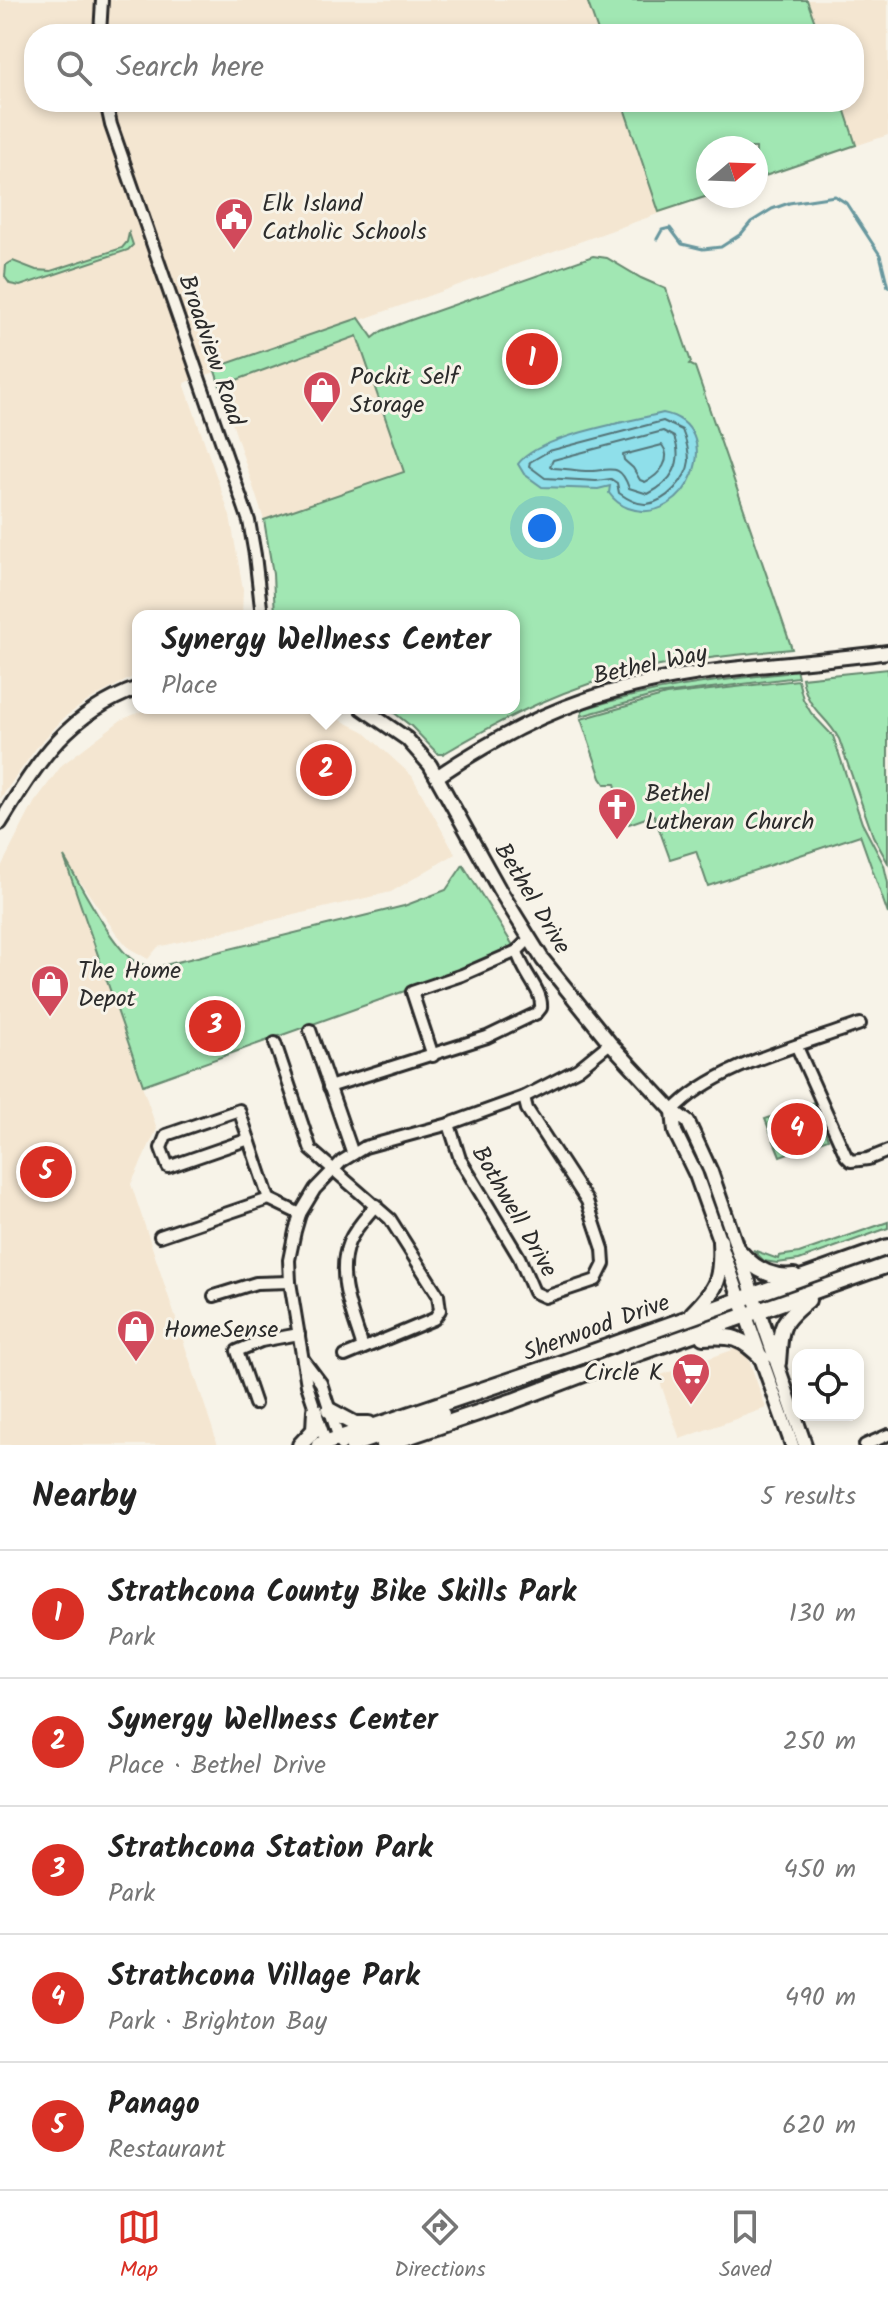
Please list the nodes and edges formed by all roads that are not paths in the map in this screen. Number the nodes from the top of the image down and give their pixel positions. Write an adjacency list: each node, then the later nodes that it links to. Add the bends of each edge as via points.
1 (102, 0): 2 (street)
2 (101, 24)
3 (108, 112): 4 (street, Broadview Road, via 249,521)
4 (261, 610)
5 (888, 652): 8 (street, Bethel Way, via 679,676 620,689 503,735)
6 (132, 691): 9 (street, via 60,736)
7 (371, 714): 8 (street, Bethel Drive, via 407,739)
8 (438, 776): 10 (street, Bethel Drive)
9 (0, 823)
10 (529, 939): 11 (street); 15 (street, Bethel Drive)
11 (517, 951): 17 (street, via 412,992); 17 (street, via 521,967 542,996 541,1008 509,1028)
12 (860, 1024): 16 (street)
13 (310, 1030): 18 (street)
14 (275, 1043): 25 (street, via 311,1150)
15 (610, 1043): 19 (street, Bothwell Drive, via 578,1069); 20 (street, Bethel Drive)
16 (797, 1047): 20 (street, via 728,1071 684,1098); 23 (street, via 846,1156 851,1161 868,1159)
17 (433, 1056): 18 (street)
18 (329, 1087): 24 (street)
19 (524, 1097): 21 (street, Bothwell Drive); 21 (street, Bothwell Drive, via 587,1201 603,1249 604,1264 596,1280 545,1297 534,1292 460,1159)
20 (673, 1111): 30 (street, Bethel Drive, via 675,1132); 32 (street, Bethel Drive, via 688,1122 701,1146)
21 (449, 1124): 24 (street, Bothwell Drive, via 384,1140)
22 (249, 1139): 22 (street, via 239,1110 166,1135 161,1148 168,1167); 26 (street)
23 (888, 1151)
24 (353, 1154): 25 (street, Bothwell Drive)
25 (332, 1170): 27 (street); 28 (street, Bothwell Drive)
26 (269, 1199): 28 (street); 29 (street)
27 (376, 1205): 43 (street, via 349,1242 344,1266); 43 (street, via 421,1265 440,1310 429,1323)
28 (300, 1214): 35 (street, Bothwell Drive, via 289,1260)
29 (160, 1236)
30 (720, 1241): 38 (street, Bethel Drive); 40 (main road, via 721,1268 714,1292)
31 (888, 1247): 34 (main road, Sherwood Drive)
32 (739, 1251): 34 (main road, via 750,1264 774,1275); 38 (street, Bethel Drive)
33 (888, 1265): 36 (main road, Sherwood Drive)
34 (810, 1274): 38 (main road, Sherwood Drive)
35 (290, 1282): 37 (street, via 256,1283); 41 (street, Bothwell Drive)
36 (821, 1290): 39 (main road, Sherwood Drive); 46 (main road, via 793,1310 781,1327)
37 (214, 1296)
38 (748, 1296): 39 (street); 40 (main road, Sherwood Drive)
39 (754, 1312): 42 (main road, Sherwood Drive); 45 (street); 46 (street)
40 (687, 1318): 47 (main road, Sherwood Drive)
41 (299, 1334): 48 (street, via 237,1351); 49 (street, Bothwell Drive, via 302,1358 321,1383)
42 (682, 1338): 45 (main road, via 734,1336); 53 (main road, Sherwood Drive)
43 (363, 1348): 44 (street)
44 (345, 1356)
45 (763, 1359): 55 (street)
46 (778, 1363): 56 (street)
47 (518, 1378): 50 (main road, Sherwood Drive); 52 (main road, via 469,1405)
48 (255, 1404)
49 (322, 1410): 50 (main road, via 362,1424); 52 (street, Bothwell Drive); 54 (main road)
50 (404, 1416): 52 (main road, Sherwood Drive)
51 (888, 1435): 57 (street)
52 (334, 1444)
53 (387, 1444)
54 (300, 1445)
55 (792, 1445)
56 (805, 1445)
57 (865, 1445)

